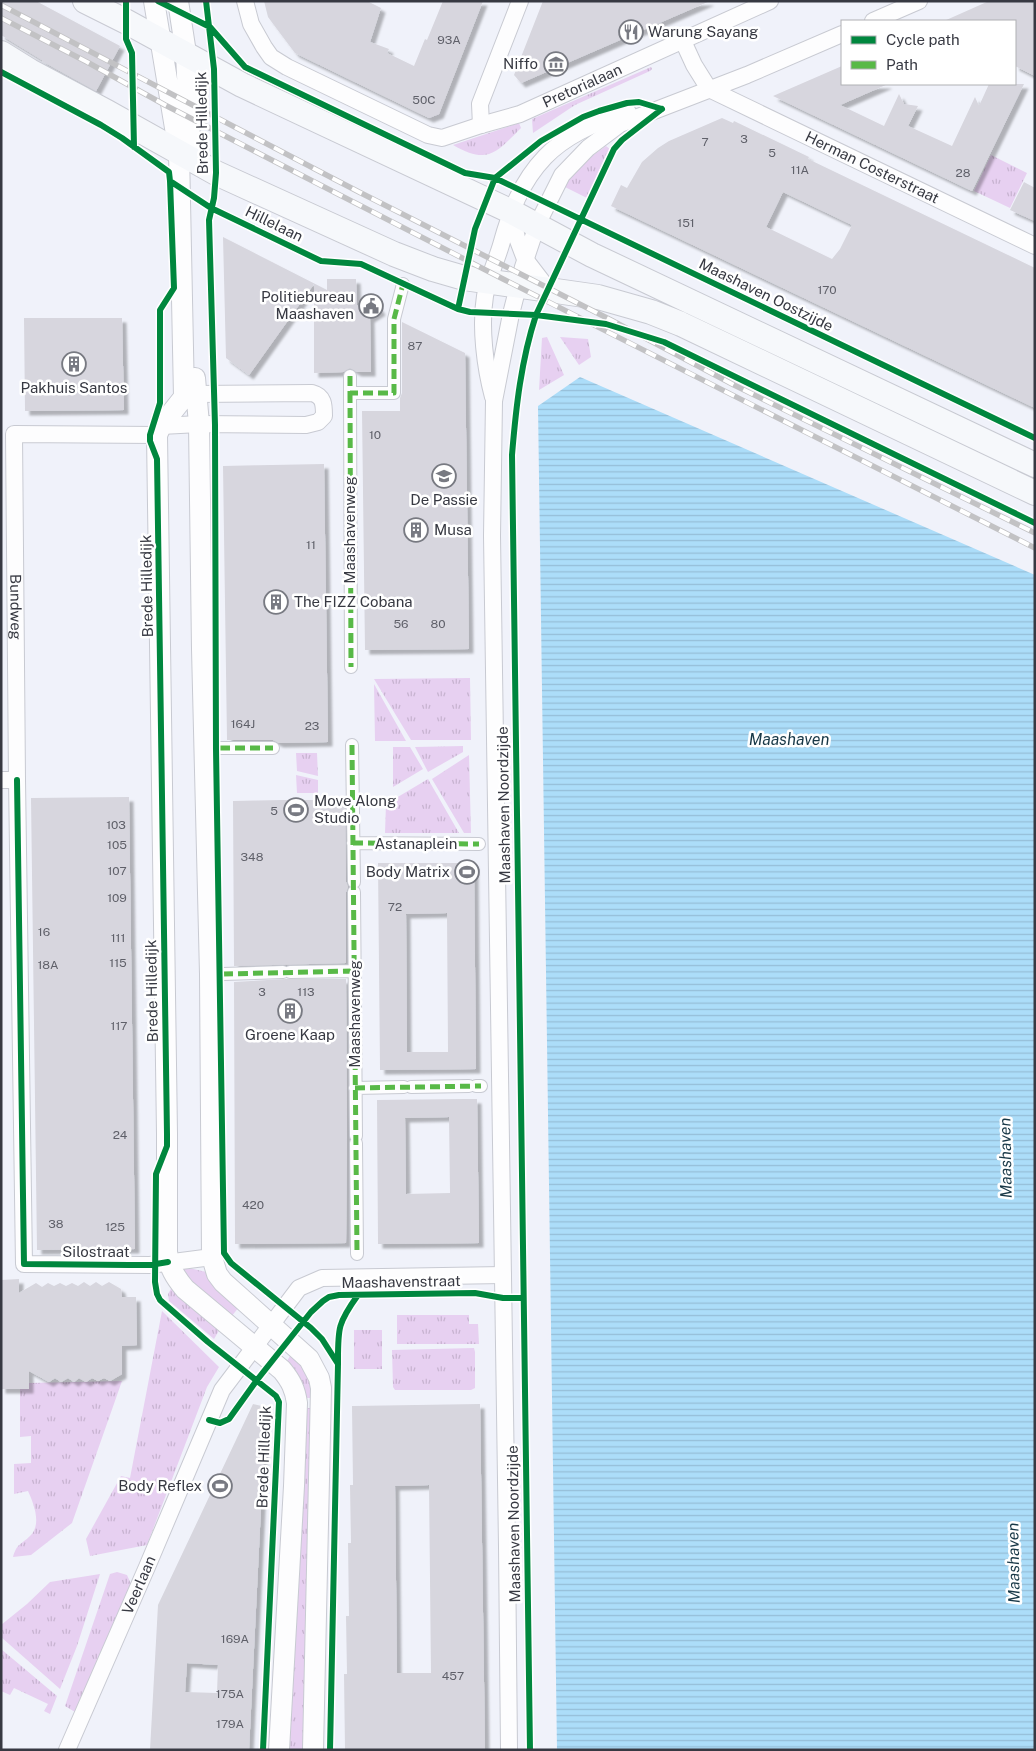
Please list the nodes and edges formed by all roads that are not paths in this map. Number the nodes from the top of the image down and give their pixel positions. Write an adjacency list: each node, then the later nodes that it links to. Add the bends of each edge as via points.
1 (84, 1): 10 (main road)
2 (154, 1): 10 (street, Brede Hilledijk)
3 (178, 1): 13 (street, Brede Hilledijk)
4 (245, 1): 16 (street, via 251,24 271,57 287,67 428,135 442,138)
5 (520, 1): 16 (street, via 480,104)
6 (770, 1): 11 (street, Pretorialaan)
7 (919, 1): 8 (street)
8 (874, 20)
9 (841, 34): 14 (street)
10 (161, 40): 13 (main road); 17 (street, Brede Hilledijk)
11 (683, 41): 14 (street); 16 (street, Pretorialaan, via 520,114)
12 (1, 53): 17 (main road, Hillelaan)
13 (186, 53): 17 (street, Brede Hilledijk); 18 (main road, via 242,85)
14 (708, 90): 15 (street); 21 (street, Herman Costerstraat)
15 (662, 109): 18 (street, via 641,109 622,114 599,122 558,145 538,165); 19 (street, via 620,124 588,148 562,175)
16 (481, 125)
17 (185, 156): 24 (main road, Hillelaan, via 276,202 394,254 433,269); 29 (street, Brede Hilledijk); 33 (street, Brede Hilledijk, via 184,397)
18 (510, 211): 19 (main road); 20 (street); 22 (street, Maashaven Noordzijde)
19 (535, 229): 20 (street); 23 (street, Maashaven Noordzijde); 34 (main road)
20 (517, 238): 22 (street); 23 (street)
21 (1035, 246)
22 (497, 258): 24 (street, Maashaven Noordzijde)
23 (525, 259): 26 (street, Maashaven Noordzijde); 27 (street)
24 (488, 282): 26 (main road, Hillelaan); 31 (street, Maashaven Noordzijde, via 484,324 487,373)
25 (403, 284): 30 (street, via 394,318 394,393)
26 (518, 286): 27 (main road, Hillelaan); 31 (street, Maashaven Noordzijde)
27 (548, 289): 35 (main road, via 622,303 681,324)
28 (350, 376): 30 (street, Maashavenweg)
29 (196, 394): 32 (street, Brede Hilledijk); 32 (street, via 312,393 318,394 324,403 324,416 318,422 306,425)
30 (350, 394): 36 (street, Maashavenweg)
31 (494, 401): 51 (street, Maashaven Noordzijde, via 492,536)
32 (199, 424): 33 (street); 48 (street, Brede Hilledijk)
33 (159, 431): 40 (street, Bundweg, via 14,434); 49 (street, Brede Hilledijk)
34 (1035, 465)
35 (1035, 493)
36 (350, 667)
37 (352, 745): 41 (street, Maashavenweg)
38 (220, 748): 39 (street)
39 (273, 748)
40 (9, 780): 50 (street, Bundweg)
41 (353, 843): 42 (street, Astanaplein); 43 (street, Maashavenweg)
42 (479, 844)
43 (354, 971): 44 (street); 46 (street, Maashavenweg)
44 (223, 974)
45 (475, 1086): 46 (street)
46 (355, 1088): 47 (street, Maashavenweg)
47 (357, 1254)
48 (212, 1257): 49 (street, Silostraat); 52 (street, Brede Hilledijk, via 223,1282)
49 (168, 1262): 50 (street, Silostraat); 53 (street, Brede Hilledijk, via 185,1289)
50 (24, 1264)
51 (502, 1275): 52 (street, Maashavenstraat, via 322,1278 299,1288); 57 (street, Maashaven Noordzijde)
52 (271, 1325): 53 (street, Maashavenstraat); 56 (street, Brede Hilledijk, via 309,1359 320,1378 321,1388)
53 (254, 1346): 54 (street, Veerlaan, via 218,1398); 55 (street, Brede Hilledijk, via 292,1382 296,1402)
54 (67, 1750)
55 (279, 1750)
56 (313, 1750)
57 (508, 1750)

